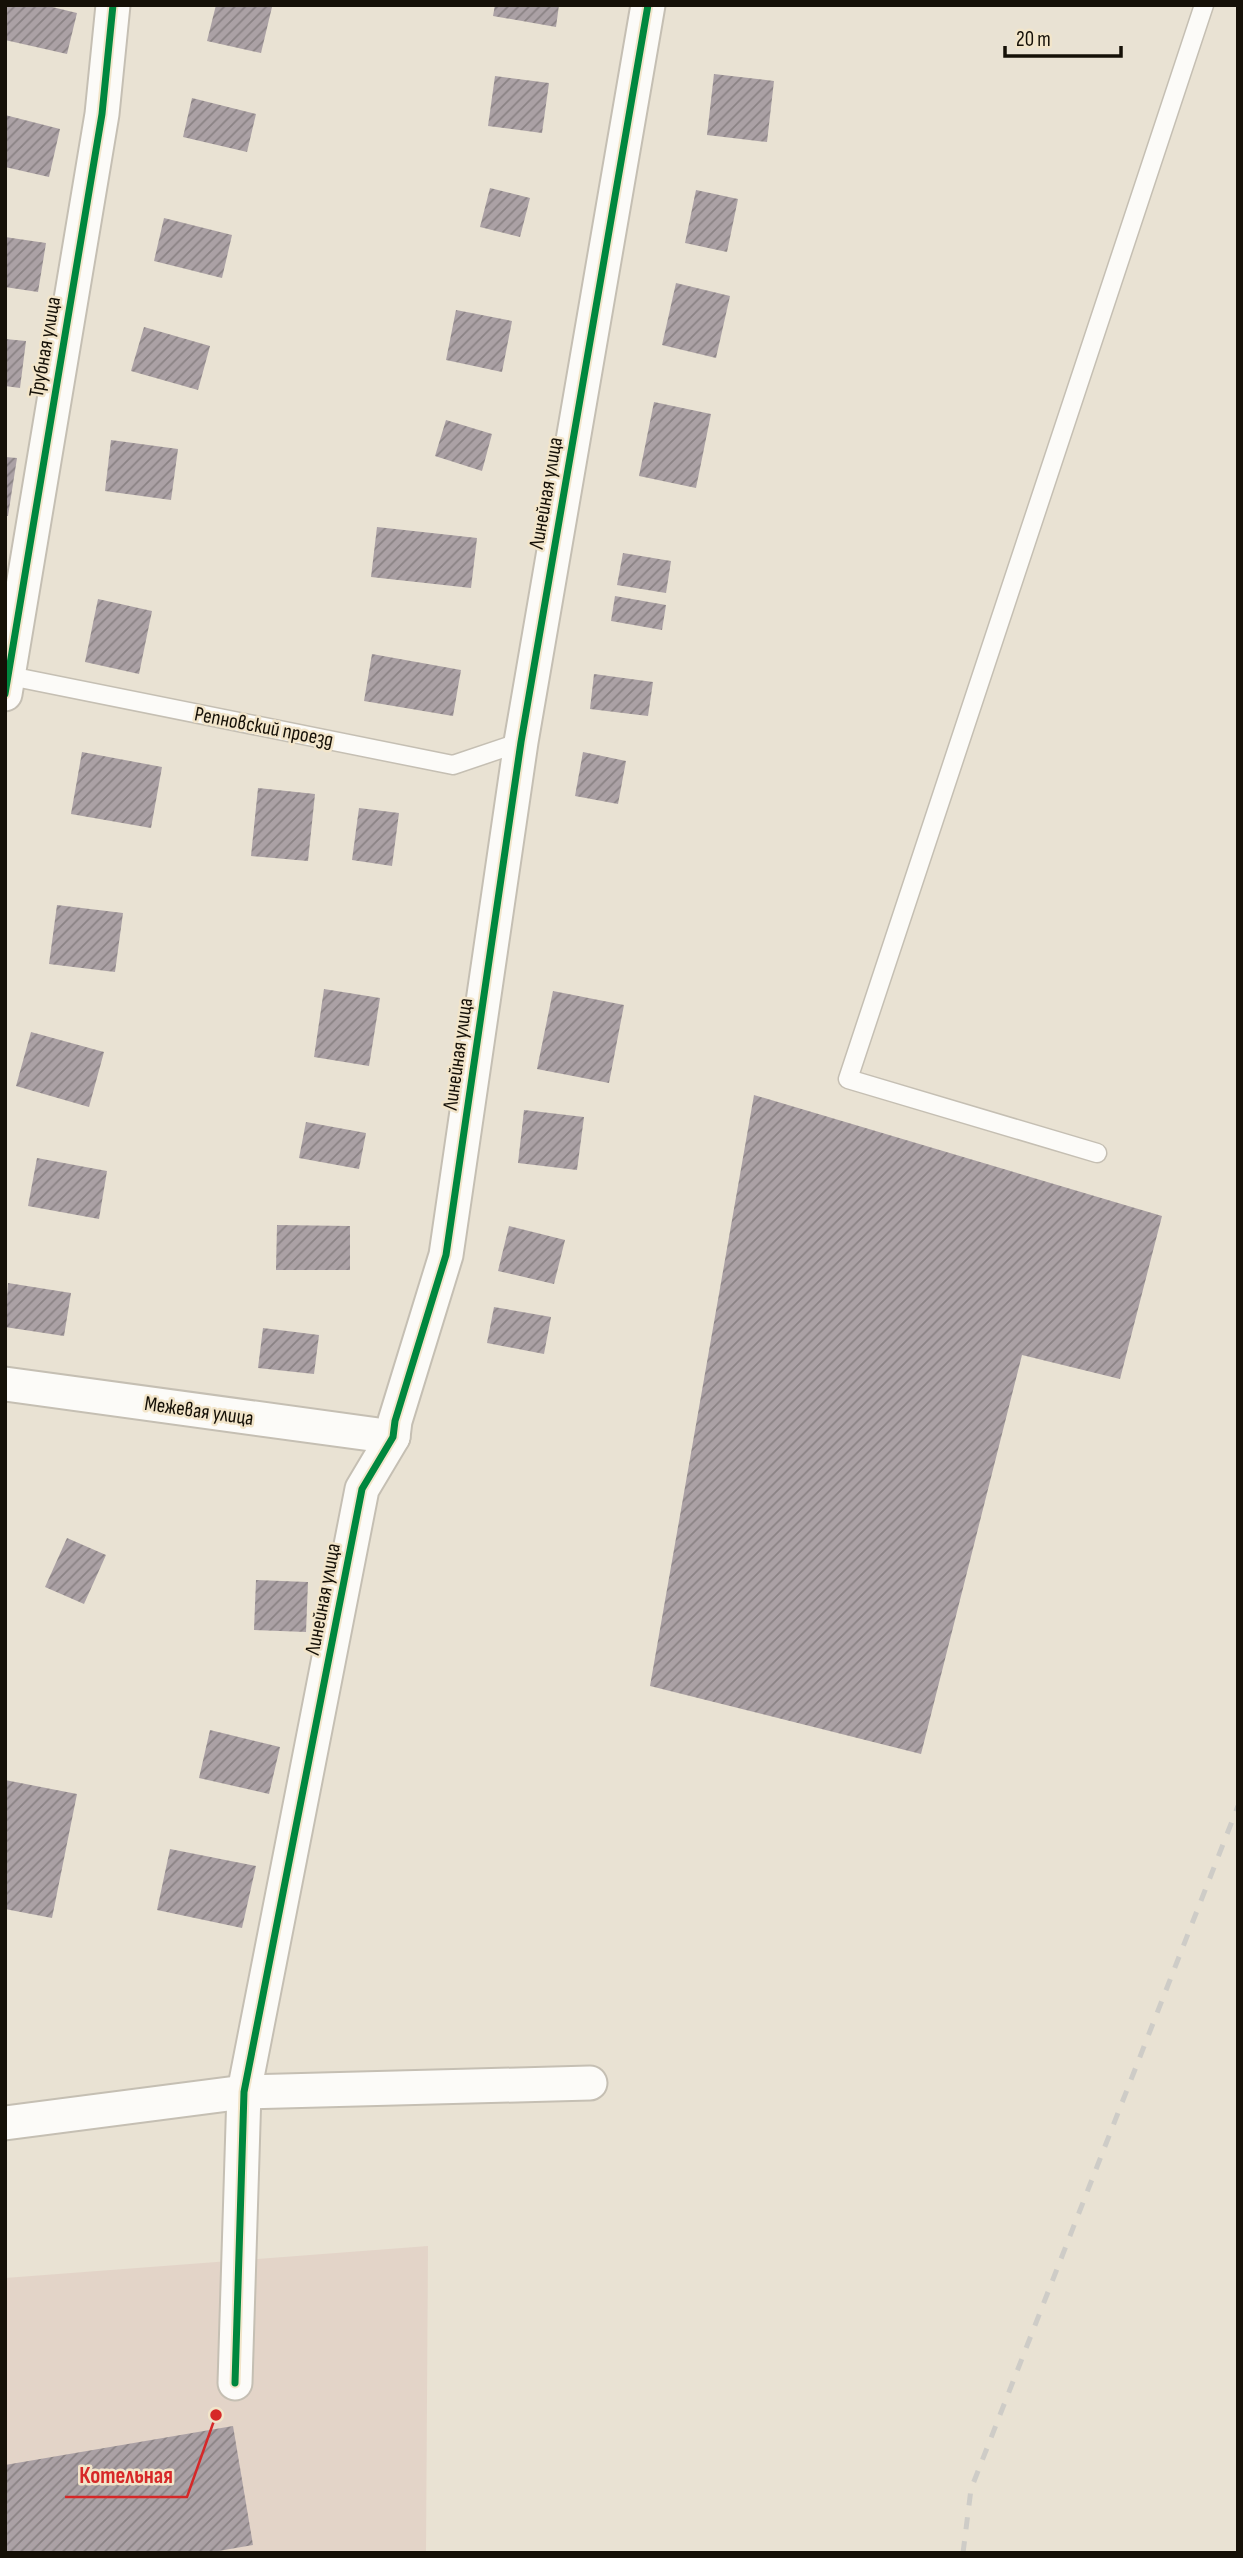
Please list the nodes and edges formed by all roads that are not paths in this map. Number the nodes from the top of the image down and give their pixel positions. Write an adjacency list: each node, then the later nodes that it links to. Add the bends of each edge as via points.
1 (113, 5): 4 (street, Трубная улица, via 102,114)
2 (648, 5): 5 (street, Линейная улица)
3 (1204, 5): 6 (lane, via 848,1079)
4 (6, 682): 5 (lane, Репновский проезд, via 453,765)
5 (521, 742): 8 (street, Линейная улица, via 446,1255)
6 (1097, 1153)
7 (5, 1384): 8 (street, Межевая улица)
8 (393, 1437): 10 (street, Линейная улица, via 362,1489)
9 (590, 2083): 10 (street)
10 (244, 2092): 11 (street); 12 (street, Линейная улица)
11 (5, 2123)
12 (235, 2382)

